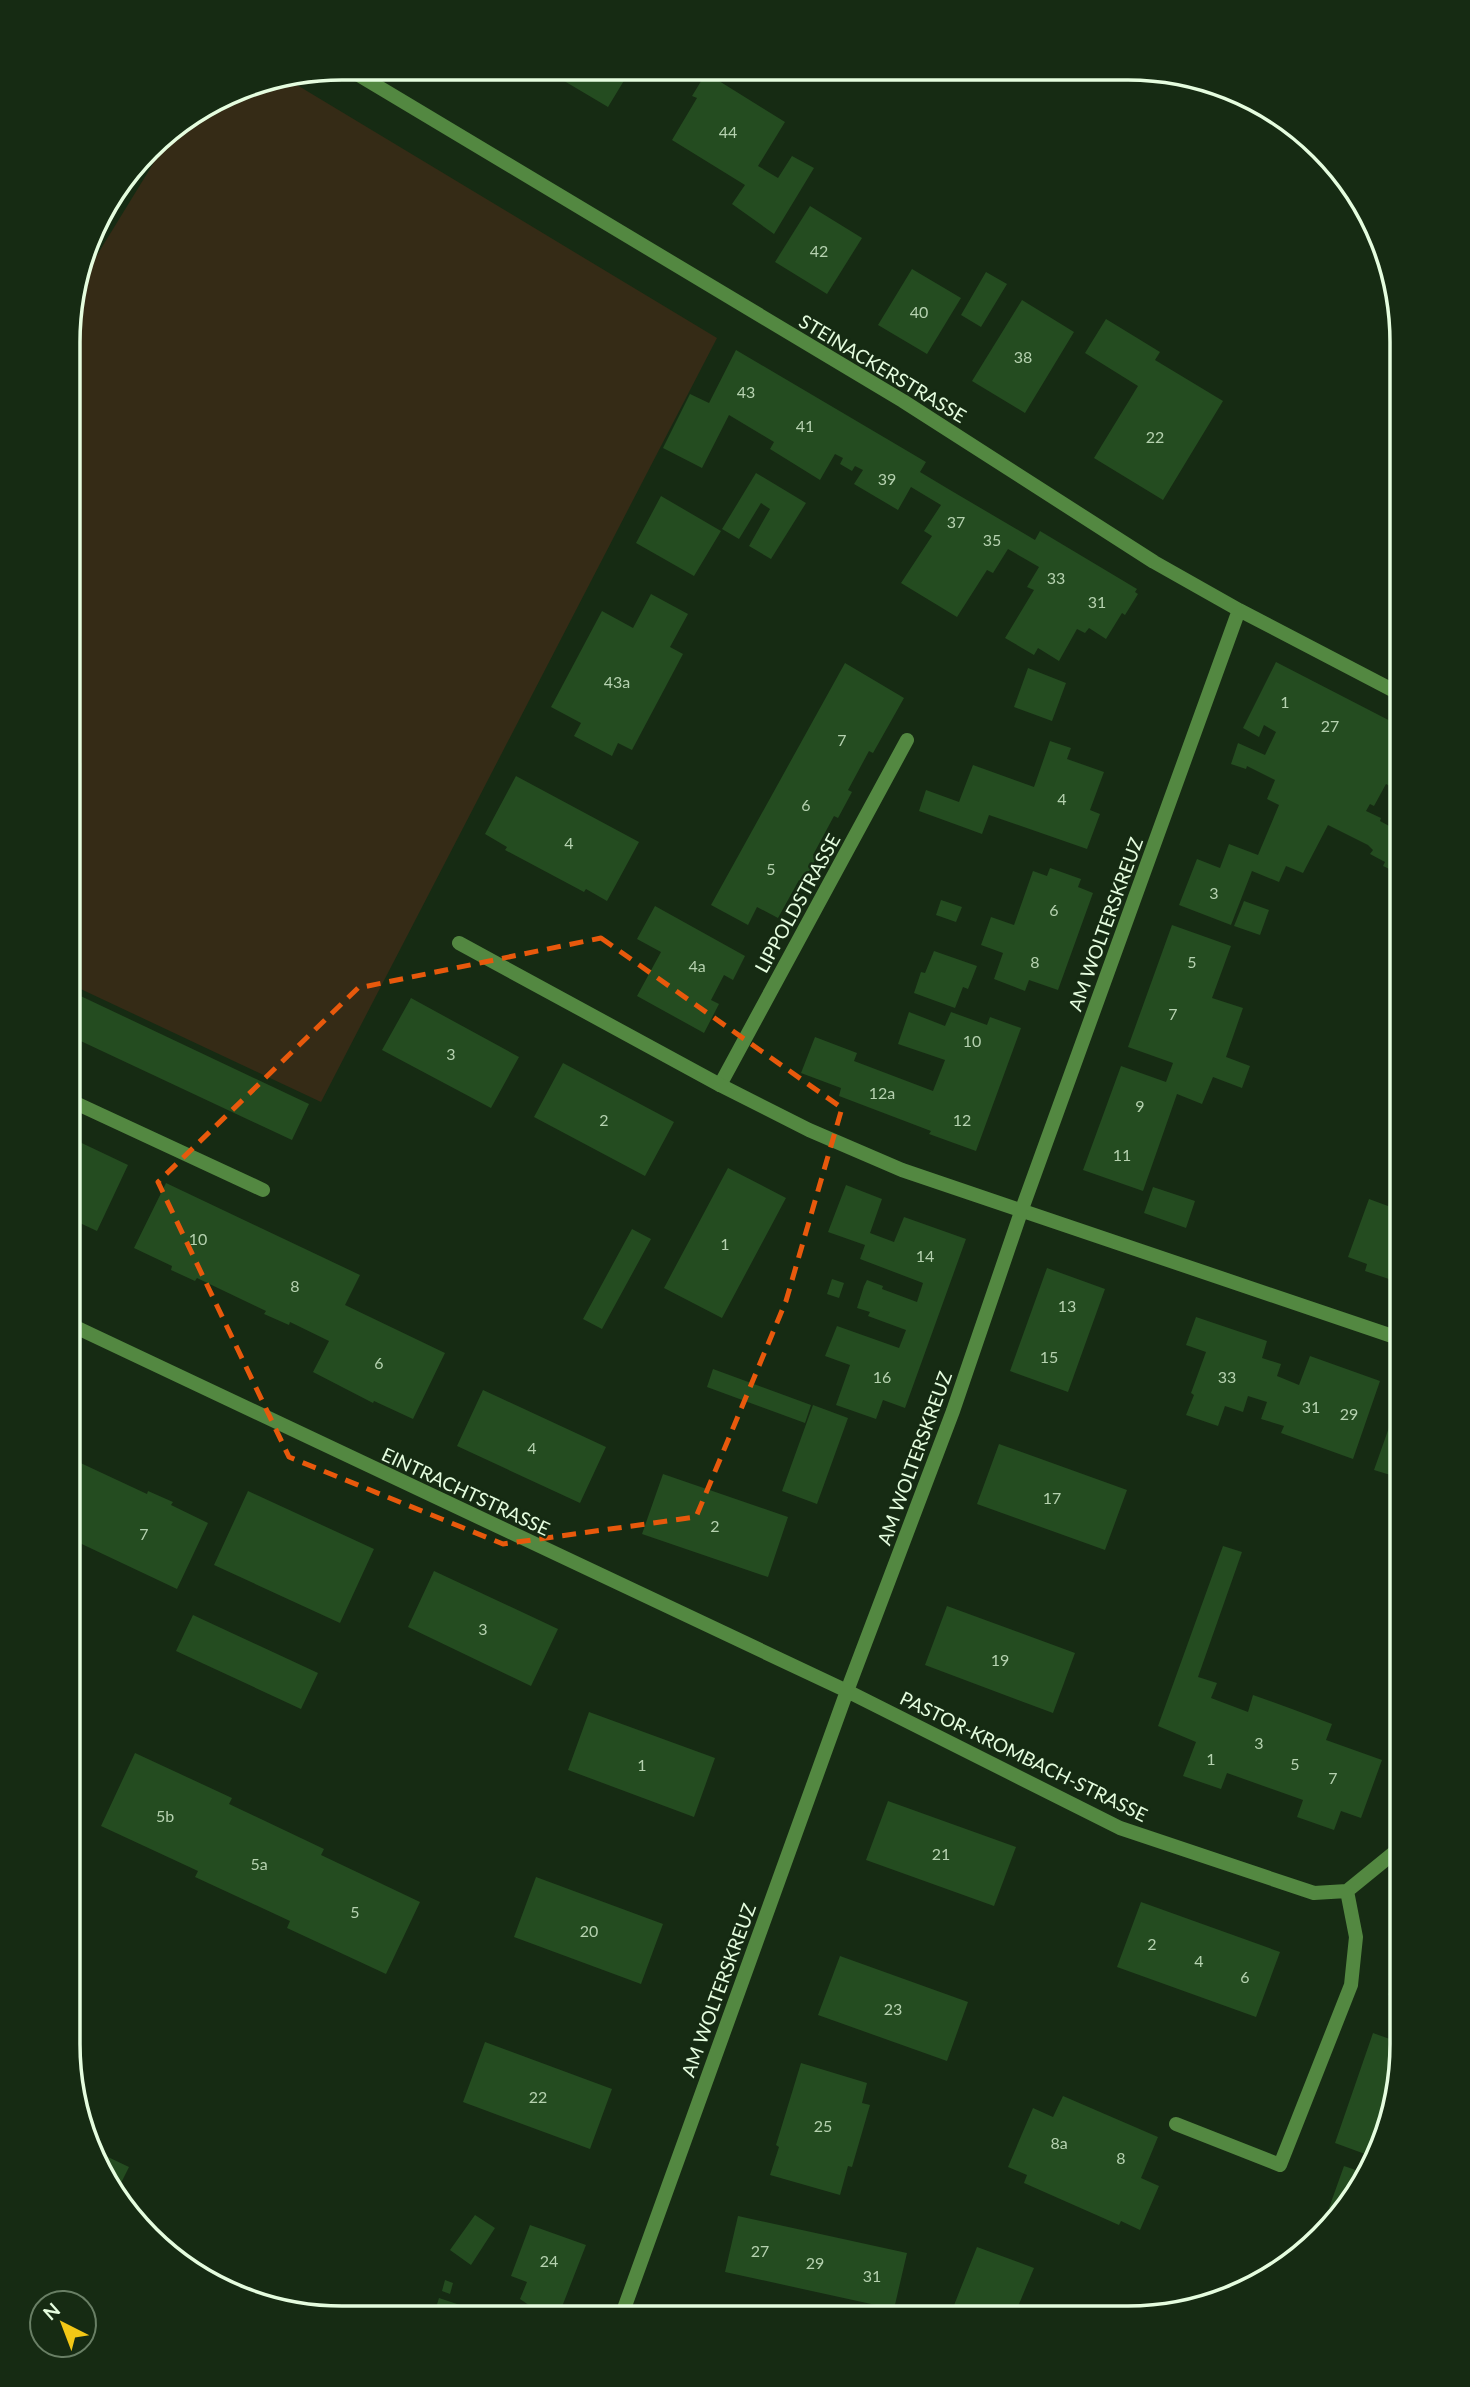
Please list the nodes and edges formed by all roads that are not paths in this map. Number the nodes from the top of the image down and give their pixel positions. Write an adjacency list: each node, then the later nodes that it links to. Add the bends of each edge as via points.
1 (367, 80): 2 (street, STEINACKERSTRASSE, via 903,401 1154,562)
2 (1239, 610): 3 (street, STEINACKERSTRASSE); 9 (street, AM WOLTERSKREUZ)
3 (1390, 689)
4 (907, 740): 6 (street, LIPPOLDSTRASSE)
5 (459, 943): 6 (street)
6 (720, 1085): 9 (street, via 902,1170)
7 (80, 1105): 8 (street)
8 (263, 1190)
9 (1022, 1209): 11 (street); 12 (street, AM WOLTERSKREUZ, via 953,1411)
10 (80, 1329): 12 (street, EINTRACHTSTRASSE)
11 (1390, 1335)
12 (847, 1691): 14 (street, PASTOR-KROMBACH-STRASSE, via 1120,1828 1314,1893); 16 (street, AM WOLTERSKREUZ)
13 (1390, 1856): 14 (street)
14 (1347, 1891): 15 (street, via 1356,1937 1351,1985 1280,2165)
15 (1175, 2124)
16 (625, 2306)

